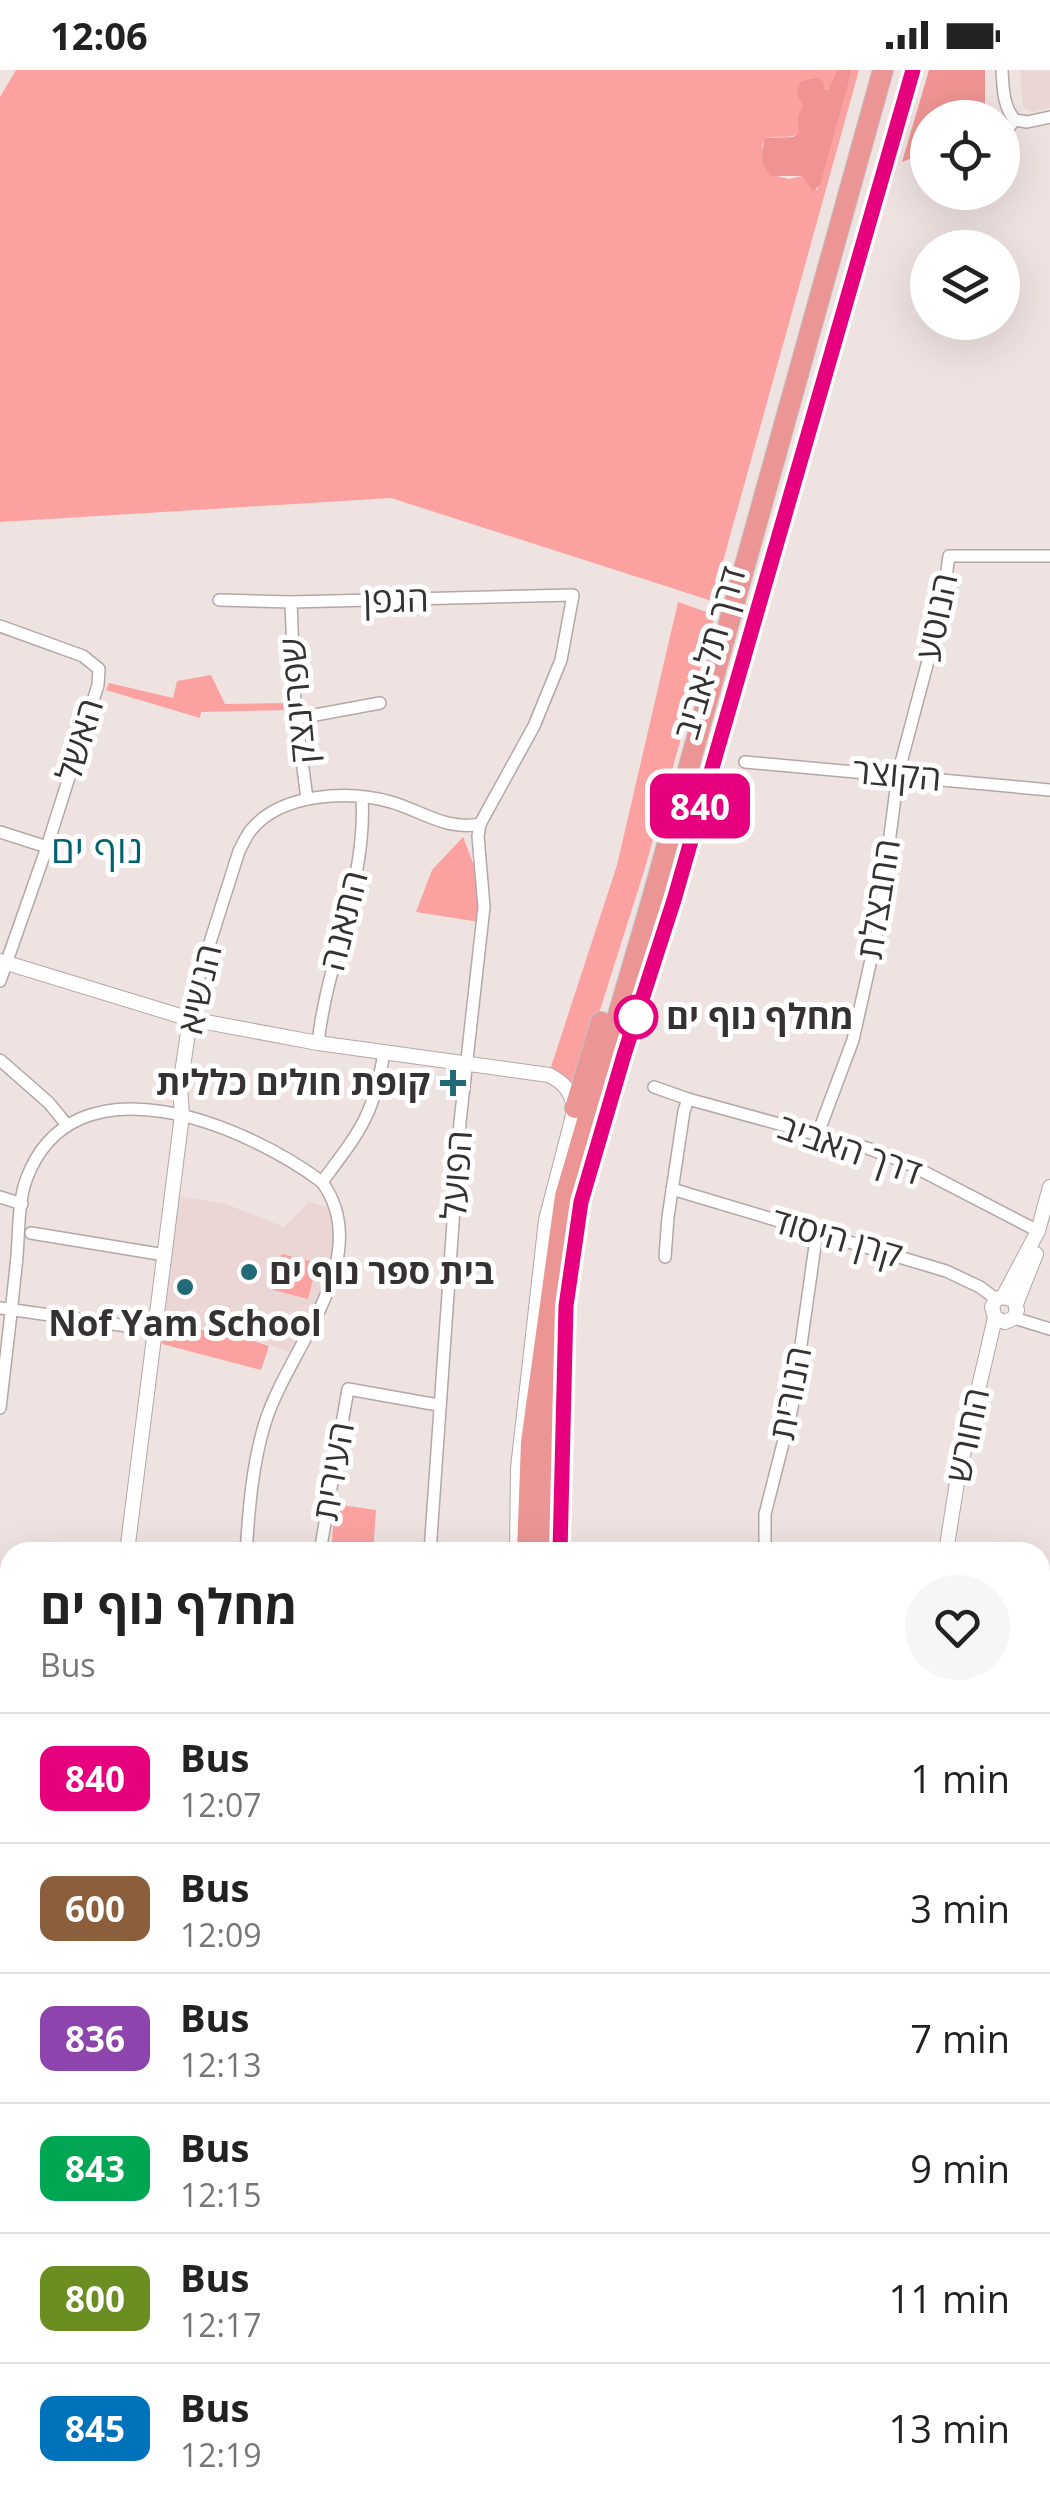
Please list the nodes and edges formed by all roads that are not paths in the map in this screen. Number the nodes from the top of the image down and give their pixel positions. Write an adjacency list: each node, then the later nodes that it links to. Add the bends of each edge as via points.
1 (883, 70): 8 (highway, דרך תל-אביב)
2 (912, 70): 49 (highway, דרך תל-אביב, via 581,1202)
3 (1002, 70): 4 (street)
4 (1006, 100)
5 (1050, 117): 6 (street)
6 (1020, 121)
7 (1050, 556): 16 (street, הנוטע, via 949,556)
8 (744, 561): 34 (highway, via 712,647); 60 (highway, דרך תל-אביב, via 565,1196 530,1442)
9 (574, 595): 11 (street, הגפן); 20 (street, הפועל, via 561,660 534,726)
10 (220, 600): 11 (street, הגפן)
11 (291, 602): 14 (street, שפרינצק)
12 (0, 626): 23 (street, האשל, via 99,668)
13 (380, 703): 14 (street)
14 (299, 718): 19 (street, שפרינצק)
15 (745, 762): 16 (street, הקוצר)
16 (898, 774): 17 (street, הקוצר); 37 (street, החבצלת, via 866,984)
17 (1050, 790)
18 (362, 798): 19 (street, הנשיא); 21 (street, הנשיא); 28 (street, התאנה, via 362,848)
19 (306, 800): 27 (street, הנשיא, via 272,812 250,830)
20 (480, 824): 21 (street); 24 (street, הפועל)
21 (459, 827): 24 (street, הפועל)
22 (0, 832): 23 (street)
23 (47, 847): 25 (street, האשל)
24 (479, 859): 31 (street, הפועל, via 484,907)
25 (4, 962): 26 (street, האשל); 27 (street)
26 (0, 981)
27 (190, 1019): 28 (street); 35 (street, הנשיא)
28 (318, 1043): 29 (street)
29 (384, 1052): 31 (street); 38 (street, via 364,1126)
30 (0, 1060): 36 (street)
31 (466, 1064): 34 (street, via 549,1075 563,1082); 53 (street, הפועל)
32 (654, 1087): 33 (street, דרך האביב)
33 (688, 1099): 37 (street, דרך האביב); 39 (street)
34 (576, 1108): 59 (street, via 546,1220 518,1468)
35 (182, 1115): 36 (street, via 93,1112); 38 (street, via 261,1144); 46 (street, הנשיא)
36 (67, 1125): 42 (street, via 25,1181)
37 (817, 1136): 43 (street, דרך האביב, via 870,1148)
38 (322, 1182): 56 (street, via 335,1200 340,1248 306,1341 263,1427)
39 (672, 1188): 44 (street, קרן היסוד); 47 (street)
40 (1050, 1188): 43 (street)
41 (0, 1197): 42 (street)
42 (22, 1204): 50 (street)
43 (1038, 1231): 48 (street)
44 (816, 1232): 48 (street, קרן היסוד, via 946,1271); 63 (street, הנורית, via 792,1408 765,1514)
45 (31, 1233): 46 (street)
46 (164, 1254): 52 (street, הנשיא)
47 (666, 1257)
48 (1007, 1304): 51 (street, קרן היסוד); 64 (street, החורש, via 992,1311)
49 (566, 1306): 61 (highway, דרך תל-אביב, via 551,1403); 62 (highway)
50 (6, 1308): 52 (street); 54 (street)
51 (1050, 1329)
52 (155, 1330): 55 (street, הנשיא)
53 (438, 1405): 57 (street, העירית, via 348,1389); 58 (street, הפועל)
54 (0, 1408)
55 (127, 1542)
56 (247, 1542)
57 (322, 1542)
58 (431, 1542)
59 (517, 1542)
60 (528, 1542)
61 (545, 1542)
62 (560, 1542)
63 (766, 1542)
64 (948, 1542)

